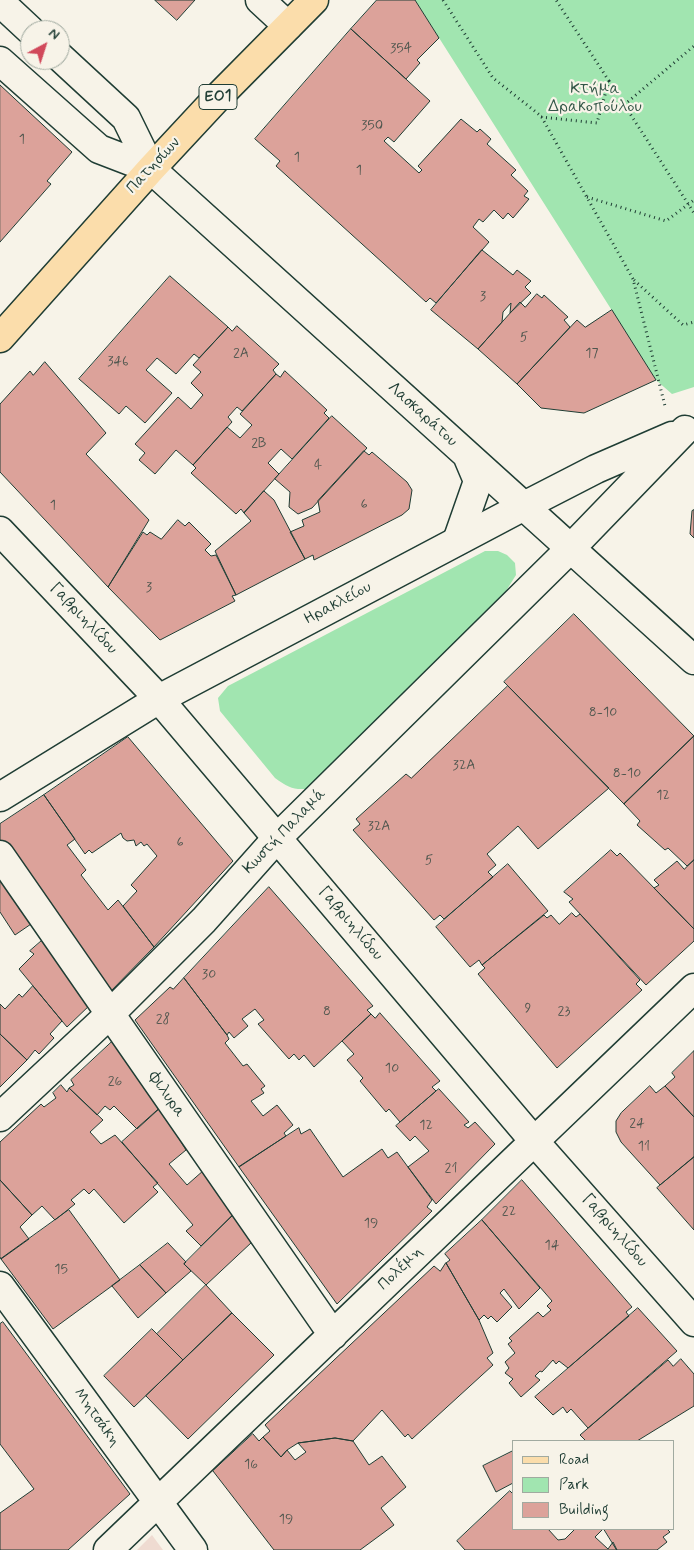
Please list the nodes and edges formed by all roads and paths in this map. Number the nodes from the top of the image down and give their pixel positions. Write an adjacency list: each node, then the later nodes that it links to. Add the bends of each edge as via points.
1 (260, 0): 7 (street)
2 (314, 0): 7 (main road, Πατησίων / ΕΟ1)
3 (443, 0): 15 (path, via 494,78 541,116)
4 (556, 0): 11 (path)
5 (0, 2): 6 (street)
6 (20, 21)
7 (288, 26): 14 (main road, Πατησίων / ΕΟ1)
8 (694, 46): 12 (path)
9 (0, 61): 14 (street, via 99,149)
10 (70, 66): 14 (street, via 126,118)
11 (609, 81): 12 (path); 13 (path, via 597,123)
12 (624, 105): 17 (path)
13 (540, 116)
14 (150, 169): 21 (main road, Πατησίων / ΕΟ1); 23 (street, Λασκαράτου)
15 (586, 197): 17 (path, via 666,221); 19 (path)
16 (694, 200): 17 (path)
17 (688, 204): 18 (path)
18 (694, 213)
19 (633, 279): 20 (path, via 683,325); 22 (path)
20 (694, 322)
21 (0, 338)
22 (684, 431): 24 (street, Ηρακλείου); 27 (street)
23 (467, 455): 24 (street, Λασκαράτου); 26 (street, via 478,481)
24 (524, 506): 26 (street, Ηρακλείου); 27 (street, Λασκαράτου)
25 (0, 531): 29 (street, Γαβριηλίδου)
26 (457, 541): 29 (street, Ηρακλείου)
27 (571, 548): 28 (street, Λασκαράτου); 31 (street, Κωστή Παλαμά)
28 (694, 660)
29 (159, 699): 30 (street, Ηρακλείου); 31 (street, Γαβριηλίδου)
30 (0, 797)
31 (277, 838): 34 (street, Κωστή Παλαμά, via 204,920); 36 (street, Γαβριηλίδου)
32 (0, 855): 34 (street, Φιλυρα)
33 (694, 988): 36 (street, Πολέμη)
34 (110, 1014): 35 (street, Κωστή Παλαμά); 39 (street, Φιλυρα)
35 (0, 1117)
36 (534, 1141): 38 (street, Γαβριηλίδου); 39 (street, Πολέμη)
37 (0, 1286): 40 (street, Μητσάκη)
38 (694, 1322)
39 (333, 1335): 40 (street, Πολέμη)
40 (158, 1503): 41 (street, Πολέμη); 42 (street, Μητσάκη)
41 (108, 1550)
42 (193, 1550)

